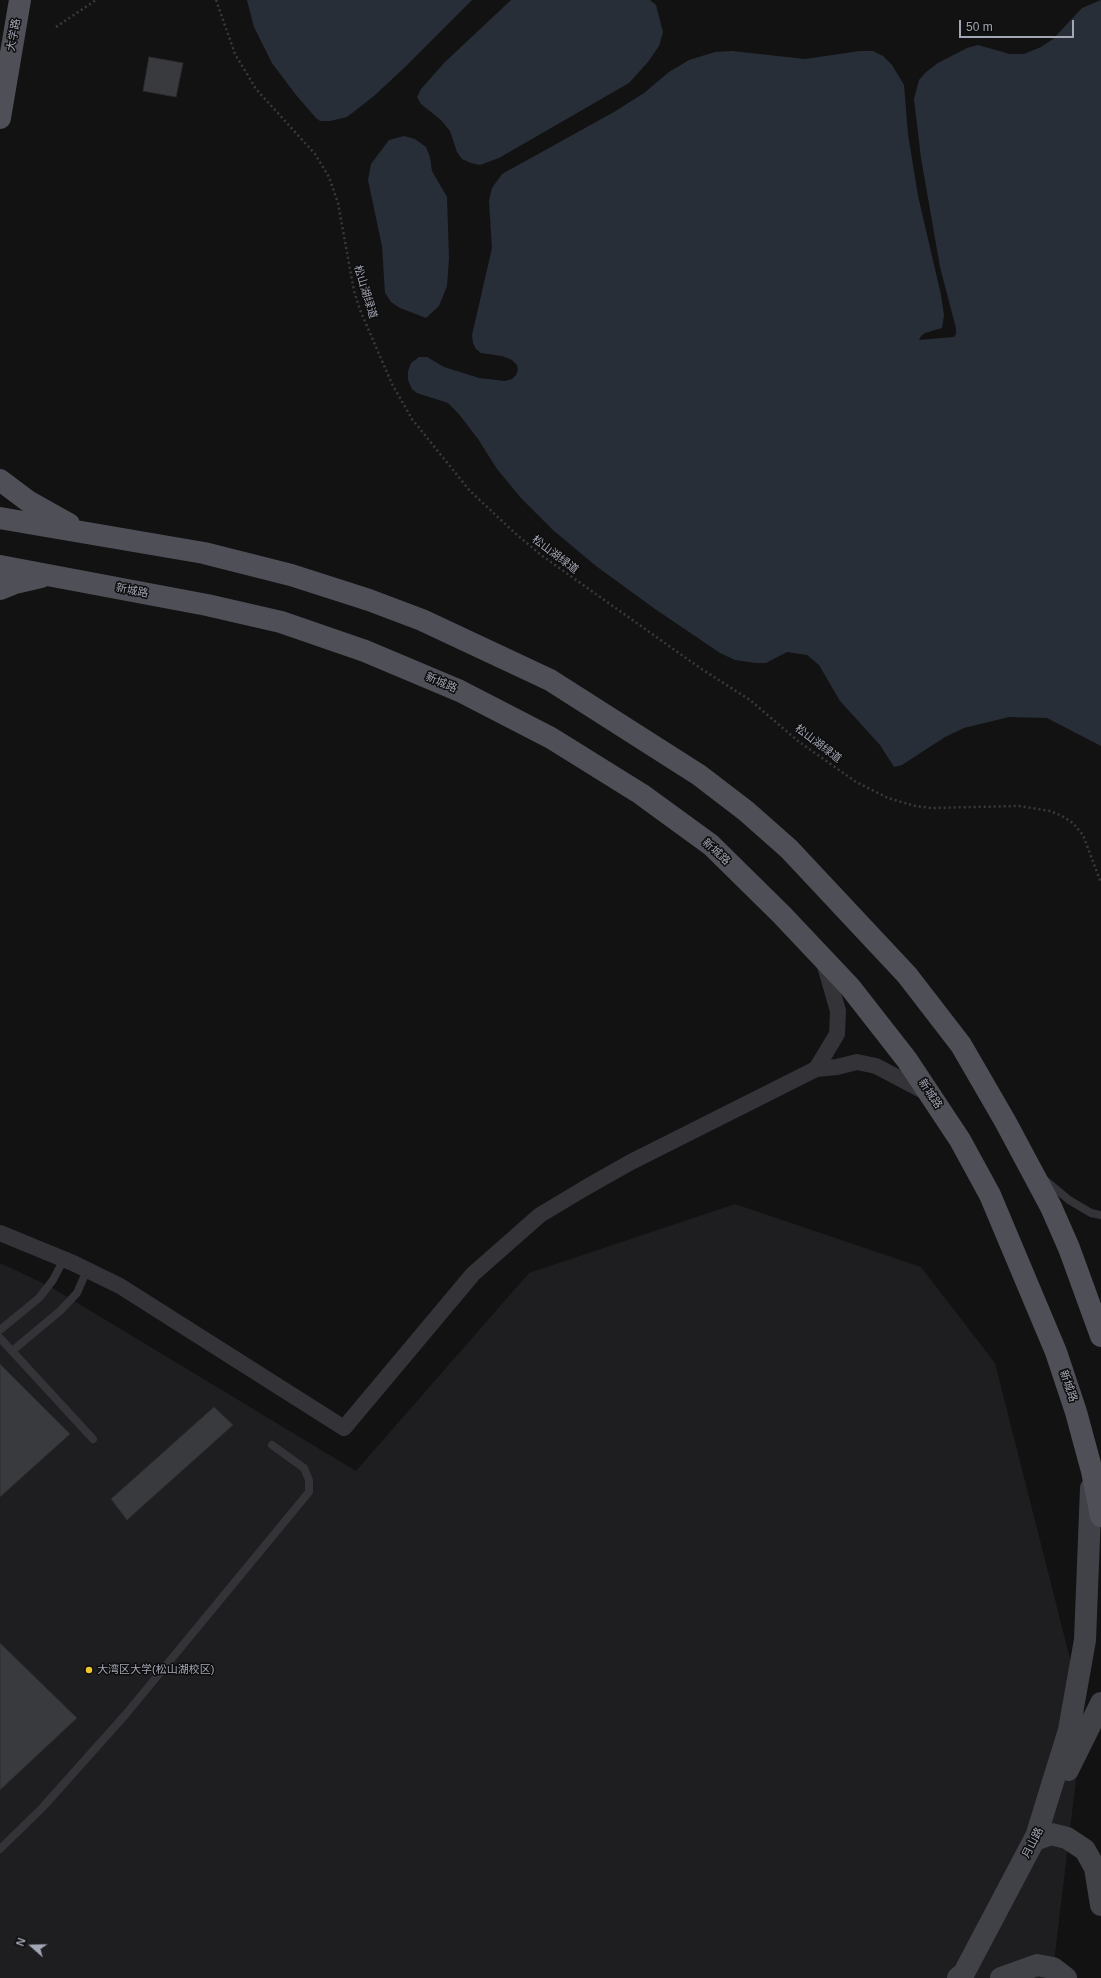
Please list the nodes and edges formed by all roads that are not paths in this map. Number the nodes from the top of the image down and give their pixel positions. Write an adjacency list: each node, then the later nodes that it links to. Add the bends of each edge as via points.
1 (20, 0): 2 (main road, 大学路)
2 (0, 118)
3 (0, 480): 5 (main road, via 47,513)
4 (0, 518): 5 (main road)
5 (90, 534): 12 (main road, via 204,553 283,573 422,620 550,680 699,775 746,811 789,849 908,975 961,1045)
6 (0, 566): 7 (main road, 新城路)
7 (50, 575): 8 (main road, via 28,579); 9 (main road, 新城路, via 281,622 366,651 460,691 551,738 641,794 711,846)
8 (0, 589)
9 (823, 958): 10 (street, via 838,1011 837,1034); 11 (main road, 新城路, via 850,987 907,1060)
10 (816, 1069): 11 (street, via 857,1062 876,1066); 16 (street, via 631,1162 540,1216 473,1274 344,1428 120,1286)
11 (929, 1094): 23 (main road, 新城路, via 960,1140 990,1196 1018,1258 1056,1352)
12 (1028, 1164): 13 (lane, via 1069,1200); 18 (main road, via 1069,1248)
13 (1101, 1215)
14 (0, 1233): 15 (street)
15 (64, 1259): 16 (street); 17 (lane, via 53,1280 39,1298)
16 (88, 1270): 20 (lane, via 77,1293 60,1311)
17 (0, 1330)
18 (1101, 1336)
19 (0, 1338): 20 (lane)
20 (12, 1351): 21 (lane)
21 (93, 1439)
22 (272, 1444): 27 (lane, via 304,1468 309,1480 309,1492 126,1714 43,1807)
23 (1092, 1470): 24 (main road, 新城路); 26 (street, via 1085,1640 1069,1730)
24 (1101, 1516)
25 (1101, 1703): 26 (street, 月山路)
26 (1035, 1840): 28 (street, via 1051,1834 1067,1838 1085,1850 1095,1868); 29 (street, 月山路, via 964,1973)
27 (0, 1850)
28 (1101, 1905)
29 (958, 1978)
30 (1001, 1978): 31 (street, via 1037,1965 1053,1968)
31 (1066, 1978)

